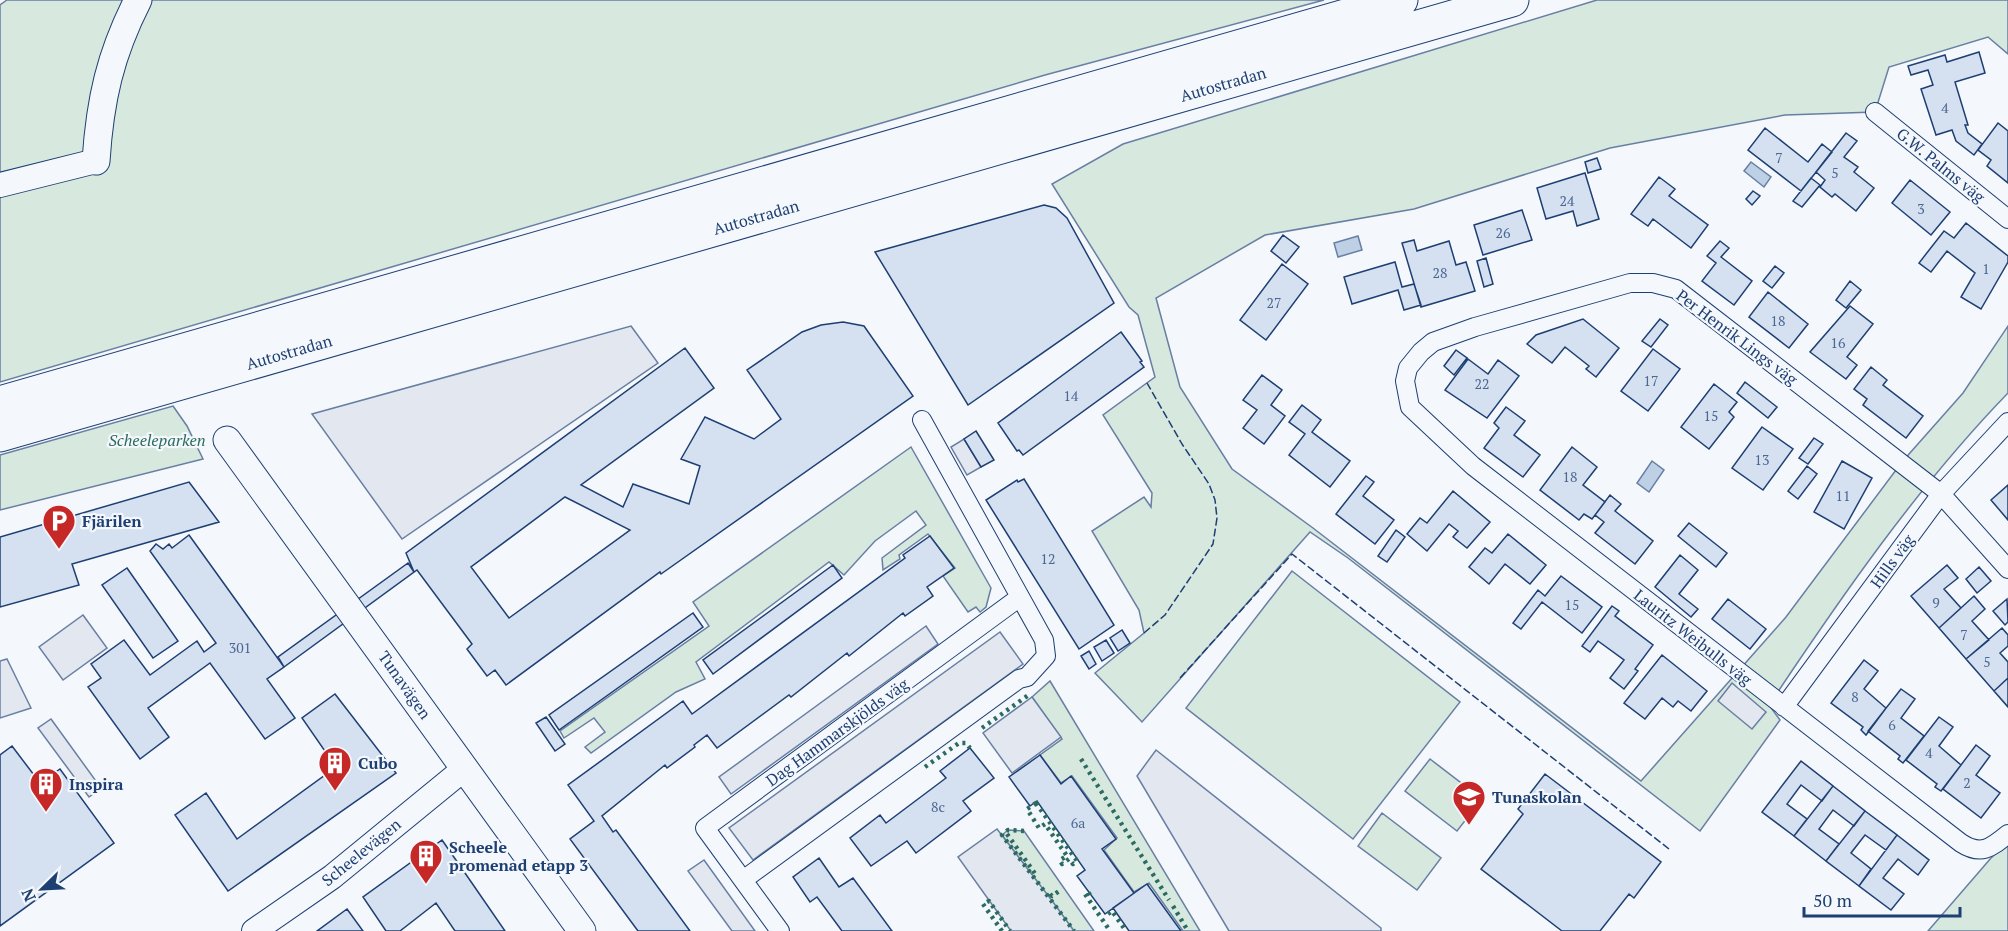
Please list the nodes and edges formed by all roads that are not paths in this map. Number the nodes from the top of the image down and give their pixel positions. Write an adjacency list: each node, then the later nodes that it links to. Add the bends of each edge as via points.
1 (138, 0): 5 (main road, via 118,42 105,86)
2 (1401, 0): 8 (highway, Autostradan)
3 (1512, 0): 8 (highway, Autostradan)
4 (1875, 112): 7 (street, G.W. Palms väg)
5 (96, 161): 6 (street)
6 (0, 185)
7 (2008, 219)
8 (224, 355): 10 (highway, Autostradan, via 136,364); 13 (highway, Autostradan, via 153,391)
9 (1405, 395): 15 (street, Per Henrik Lings väg, via 1408,368 1433,342 1630,283 1653,283 1676,289); 18 (street, Lauritz Weibulls väg, via 1410,407 1473,466)
10 (0, 403)
11 (922, 420): 17 (street)
12 (2008, 422): 15 (street, Hills väg)
13 (0, 435)
14 (227, 440): 19 (main road, Tunavägen)
15 (1941, 494): 16 (street, Per Henrik Lings väg); 18 (street, Hills väg)
16 (2008, 569)
17 (1020, 597): 21 (street, via 1047,648 1047,656 1027,677 963,719); 21 (street, Dag Hammarskjölds väg, via 705,828)
18 (1784, 708): 20 (street, Lauritz Weibulls väg, via 1961,843 1978,851 1987,850)
19 (464, 769): 22 (street, Scheelevägen, via 332,877); 23 (main road, Tunavägen)
20 (2002, 839)
21 (743, 880): 24 (street, Dag Hammarskjölds väg)
22 (254, 931)
23 (582, 931)
24 (780, 931)

